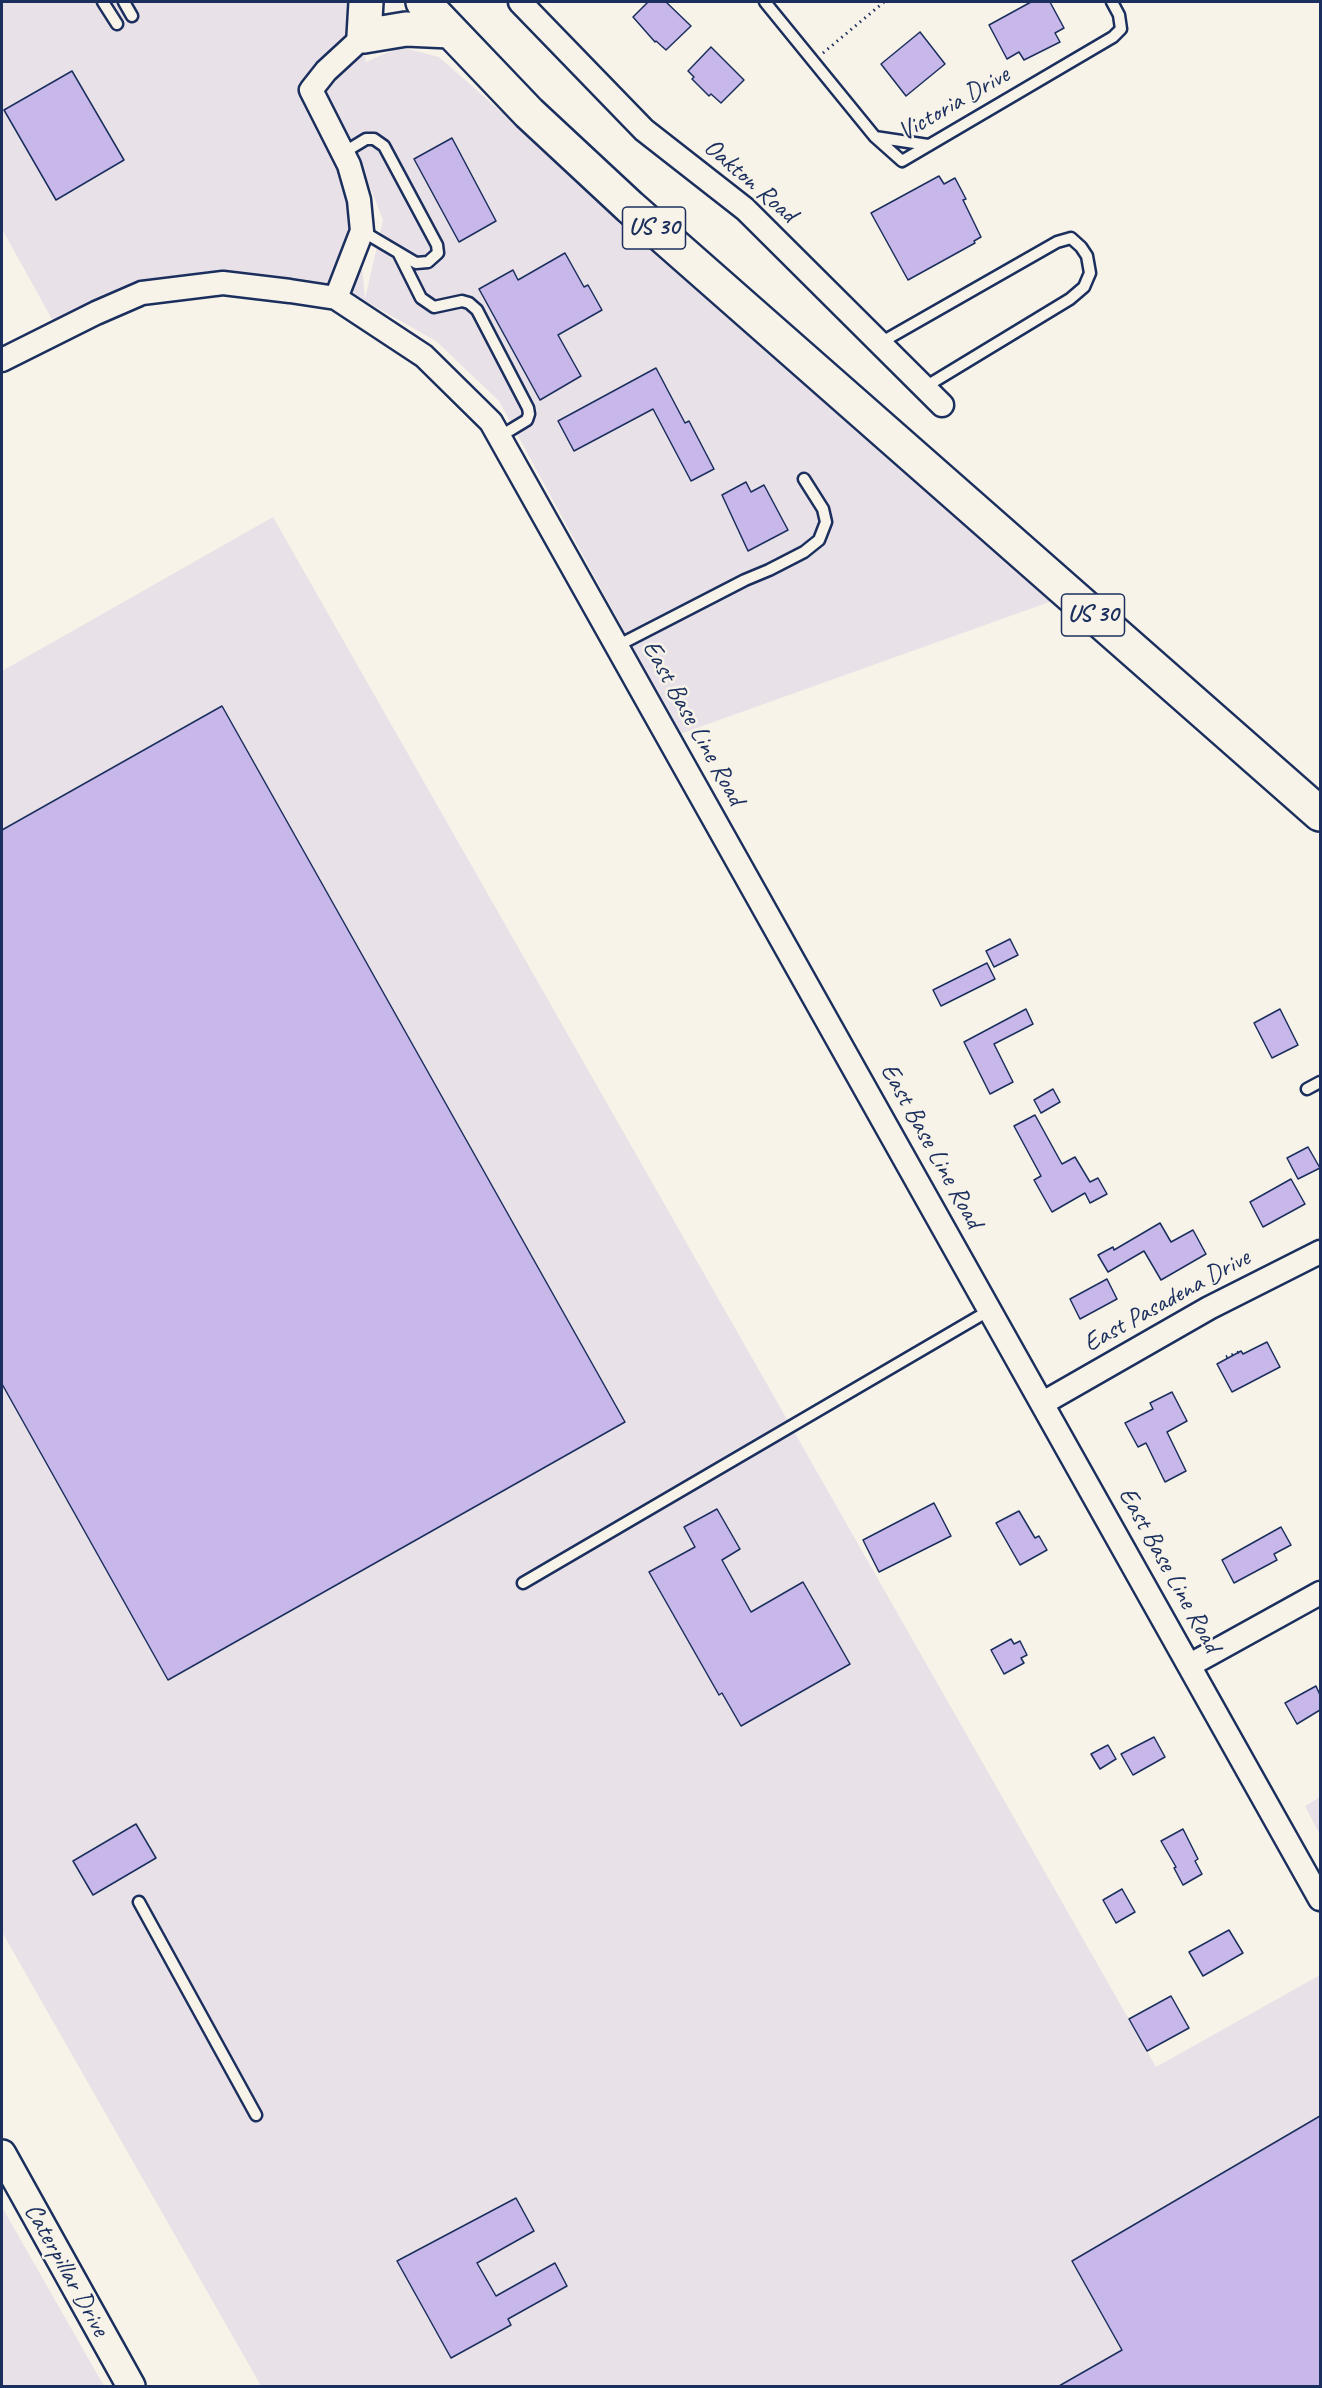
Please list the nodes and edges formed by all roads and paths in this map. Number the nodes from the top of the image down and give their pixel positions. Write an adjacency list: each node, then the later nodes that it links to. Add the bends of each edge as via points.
1 (103, 2): 10 (lane)
2 (124, 2): 9 (lane)
3 (366, 2): 12 (main road)
4 (423, 2): 11 (main road, US 30)
5 (520, 2): 20 (street, Oakton Road, via 644,130 745,208)
6 (765, 2): 13 (lane, Victoria Drive)
7 (884, 2): 13 (path)
8 (1112, 2): 15 (lane, Victoria Drive, via 1121,28 1113,37)
9 (132, 16)
10 (117, 24)
11 (450, 31): 12 (main road, via 406,29); 27 (main road, US 30, via 529,113 630,207)
12 (364, 36): 16 (street, via 326,70 311,90)
13 (813, 61): 14 (lane, Victoria Drive)
14 (875, 137): 15 (lane); 15 (lane, Victoria Drive, via 902,161)
15 (928, 145)
16 (343, 153): 17 (street, via 359,200); 18 (lane, via 366,139 384,146 438,249 435,258 421,264)
17 (362, 231): 18 (lane); 19 (street)
18 (399, 254): 24 (lane, via 421,298 434,307 456,302 469,303 477,310 529,414 527,420)
19 (336, 298): 21 (street, via 223,283 142,293); 24 (street, East Base Line Road, via 424,356)
20 (880, 343): 22 (street, Oakton Road); 22 (lane, via 1057,242 1071,238 1081,247 1090,273 1084,287)
21 (2, 360)
22 (924, 387): 23 (street, Oakton Road)
23 (942, 405)
24 (495, 430): 26 (street, East Base Line Road)
25 (804, 478): 26 (lane, via 823,509 826,522 819,540 804,552)
26 (617, 646): 31 (street, East Base Line Road)
27 (1320, 814)
28 (1320, 1082): 29 (lane)
29 (1307, 1089)
30 (1320, 1252): 34 (street, East Pasadena Drive, via 1209,1308)
31 (990, 1310): 34 (street, East Base Line Road); 35 (lane)
32 (1239, 1352): 33 (path)
33 (1226, 1357)
34 (1043, 1403): 37 (street, East Base Line Road)
35 (523, 1583)
36 (1320, 1593): 37 (street)
37 (1190, 1665): 38 (street, East Base Line Road)
38 (1320, 1899)
39 (139, 1902): 40 (lane)
40 (256, 2115)
41 (2, 2154): 42 (street, Caterpillar Drive)
42 (131, 2386)

